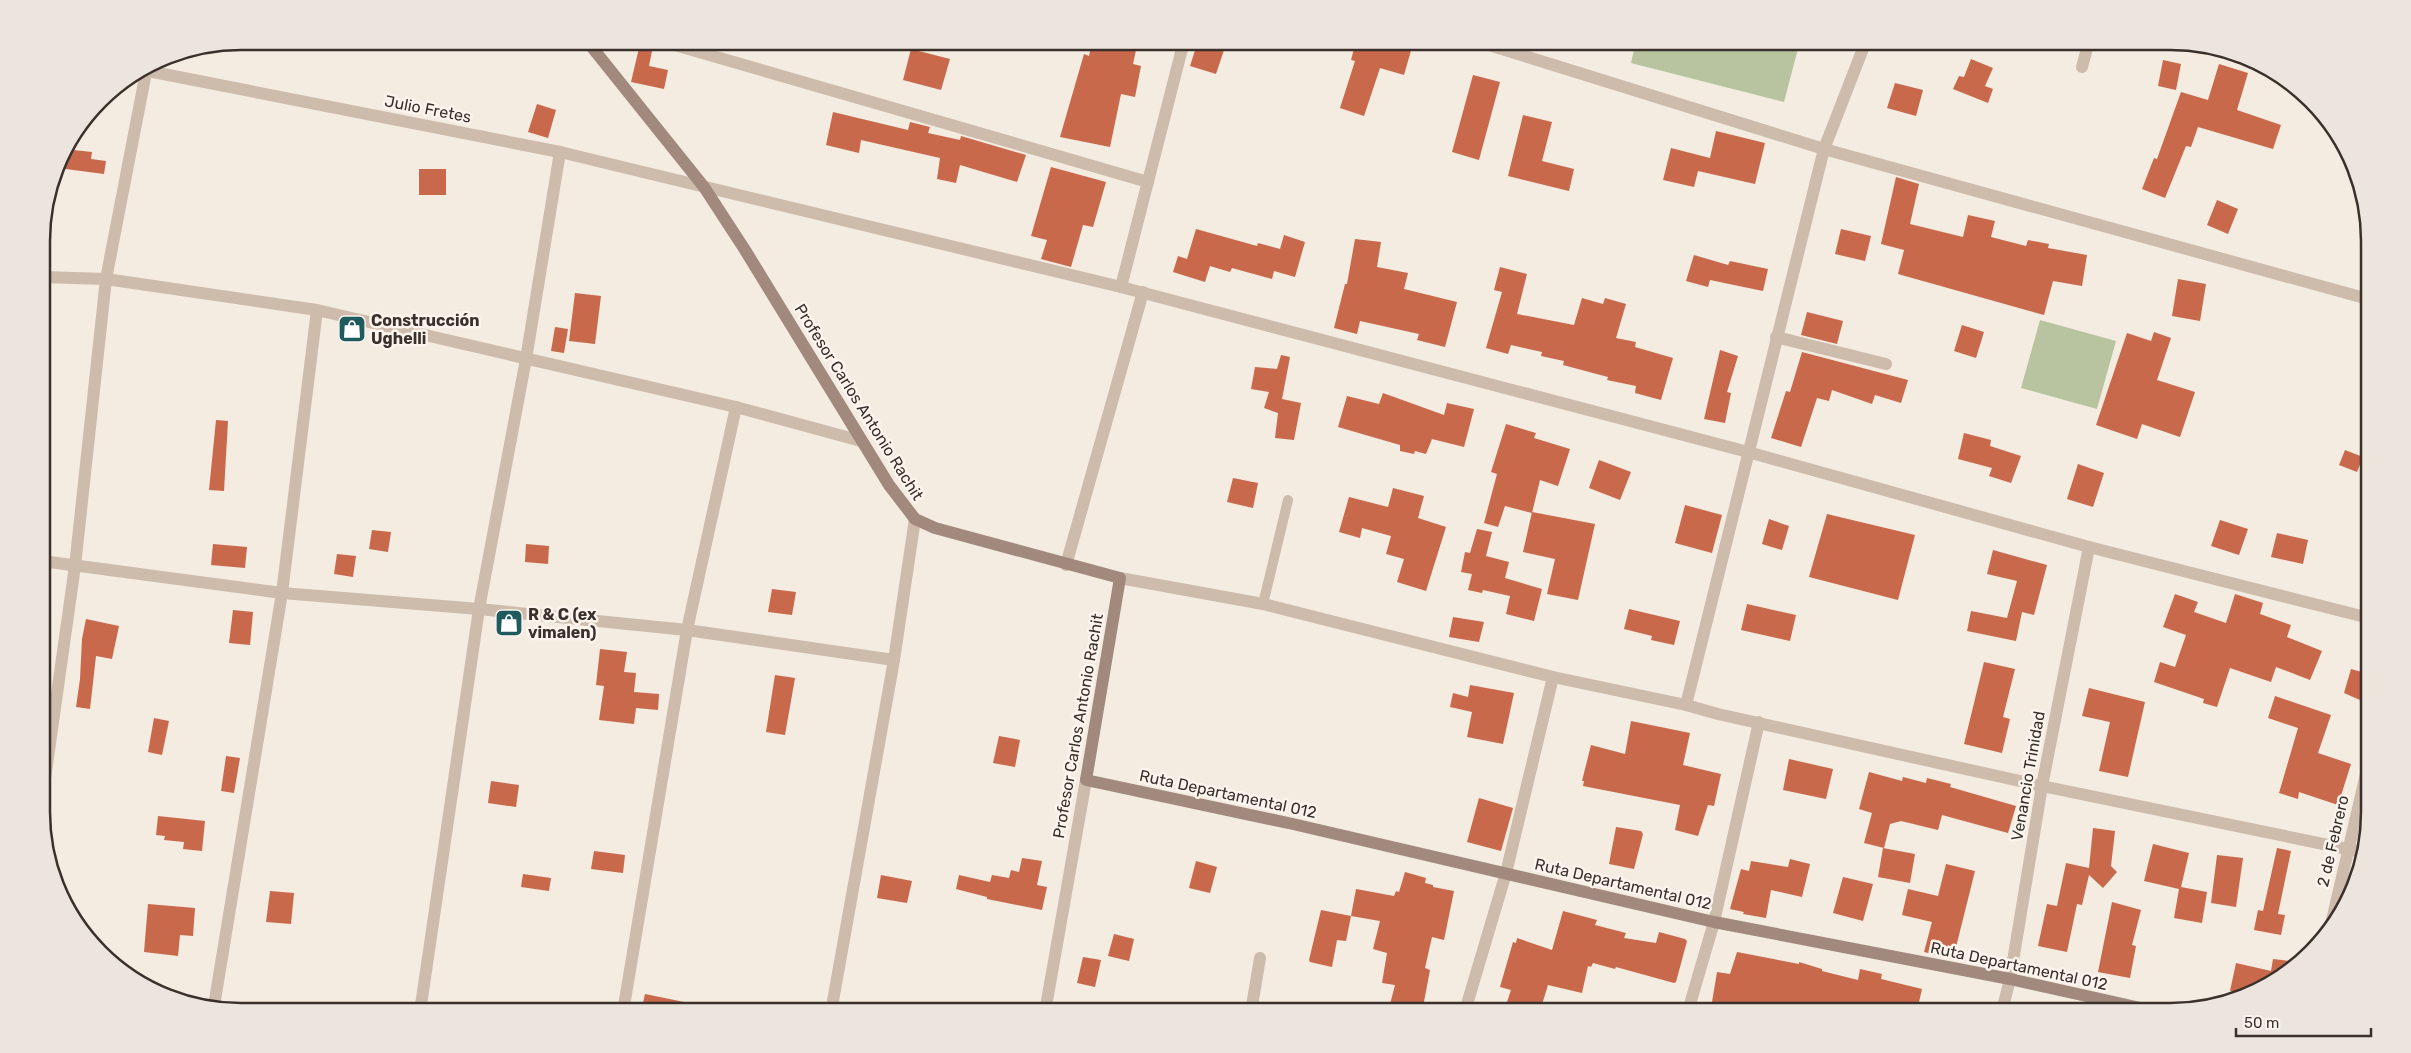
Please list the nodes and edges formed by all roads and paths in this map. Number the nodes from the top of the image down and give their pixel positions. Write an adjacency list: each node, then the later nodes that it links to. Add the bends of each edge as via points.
1 (594, 50): 13 (main road, Profesor Carlos Antonio Rachit)
2 (692, 50): 12 (street)
3 (1182, 50): 12 (street)
4 (1505, 50): 10 (street)
5 (1862, 50): 10 (street)
6 (2087, 50): 7 (street)
7 (2082, 67)
8 (155, 71): 11 (street, Julio Fretes)
9 (145, 76): 15 (street)
10 (1824, 149): 18 (street); 20 (street)
11 (560, 152): 13 (street, Julio Fretes); 21 (street)
12 (1148, 182): 16 (street)
13 (704, 187): 16 (street, Julio Fretes); 24 (main road, Profesor Carlos Antonio Rachit)
14 (50, 277): 15 (street)
15 (106, 279): 19 (street); 31 (street)
16 (1121, 287): 17 (street, Julio Fretes)
17 (1143, 292): 25 (street, Julio Fretes); 30 (street)
18 (2361, 297)
19 (317, 310): 21 (street); 33 (street)
20 (1776, 337): 22 (street); 25 (street)
21 (526, 359): 23 (street); 35 (street)
22 (1886, 364)
23 (736, 408): 24 (street); 37 (street)
24 (861, 441): 27 (main road, Profesor Carlos Antonio Rachit)
25 (1748, 452): 28 (street, Julio Fretes); 40 (street)
26 (1288, 500): 34 (lane)
27 (915, 519): 30 (main road, Profesor Carlos Antonio Rachit, via 935,528); 38 (street)
28 (2089, 547): 36 (street, Julio Fretes); 44 (street, Venancio Trinidad)
29 (50, 562): 31 (street)
30 (1066, 565): 32 (main road, Profesor Carlos Antonio Rachit)
31 (75, 566): 33 (street); 42 (street)
32 (1120, 578): 34 (street); 43 (main road, Profesor Carlos Antonio Rachit)
33 (282, 593): 35 (street); 53 (street)
34 (1262, 604): 39 (street)
35 (479, 609): 37 (street); 54 (street)
36 (2361, 616)
37 (687, 630): 38 (street); 55 (street)
38 (894, 660): 56 (street)
39 (1553, 677): 40 (street); 48 (street)
40 (1686, 705): 41 (street)
41 (1759, 722): 44 (street); 50 (street)
42 (50, 743)
43 (1086, 780): 48 (main road, Ruta Departamental 012); 57 (street, Profesor Carlos Antonio Rachit)
44 (2042, 786): 46 (street); 52 (street, Venancio Trinidad)
45 (2361, 794): 46 (street, 2 de Febrero)
46 (2348, 849): 47 (street); 49 (street, 2 de Febrero)
47 (2357, 851)
48 (1506, 873): 50 (main road, Ruta Departamental 012); 59 (street)
49 (2334, 909)
50 (1714, 922): 52 (main road, Ruta Departamental 012); 60 (street)
51 (1260, 958): 58 (street)
52 (2010, 979): 61 (street, Venancio Trinidad); 62 (main road, Ruta Departamental 012)
53 (215, 1001)
54 (421, 1003)
55 (625, 1003)
56 (832, 1003)
57 (1047, 1003)
58 (1252, 1003)
59 (1467, 1003)
60 (1691, 1003)
61 (2004, 1003)
62 (2118, 1003)

